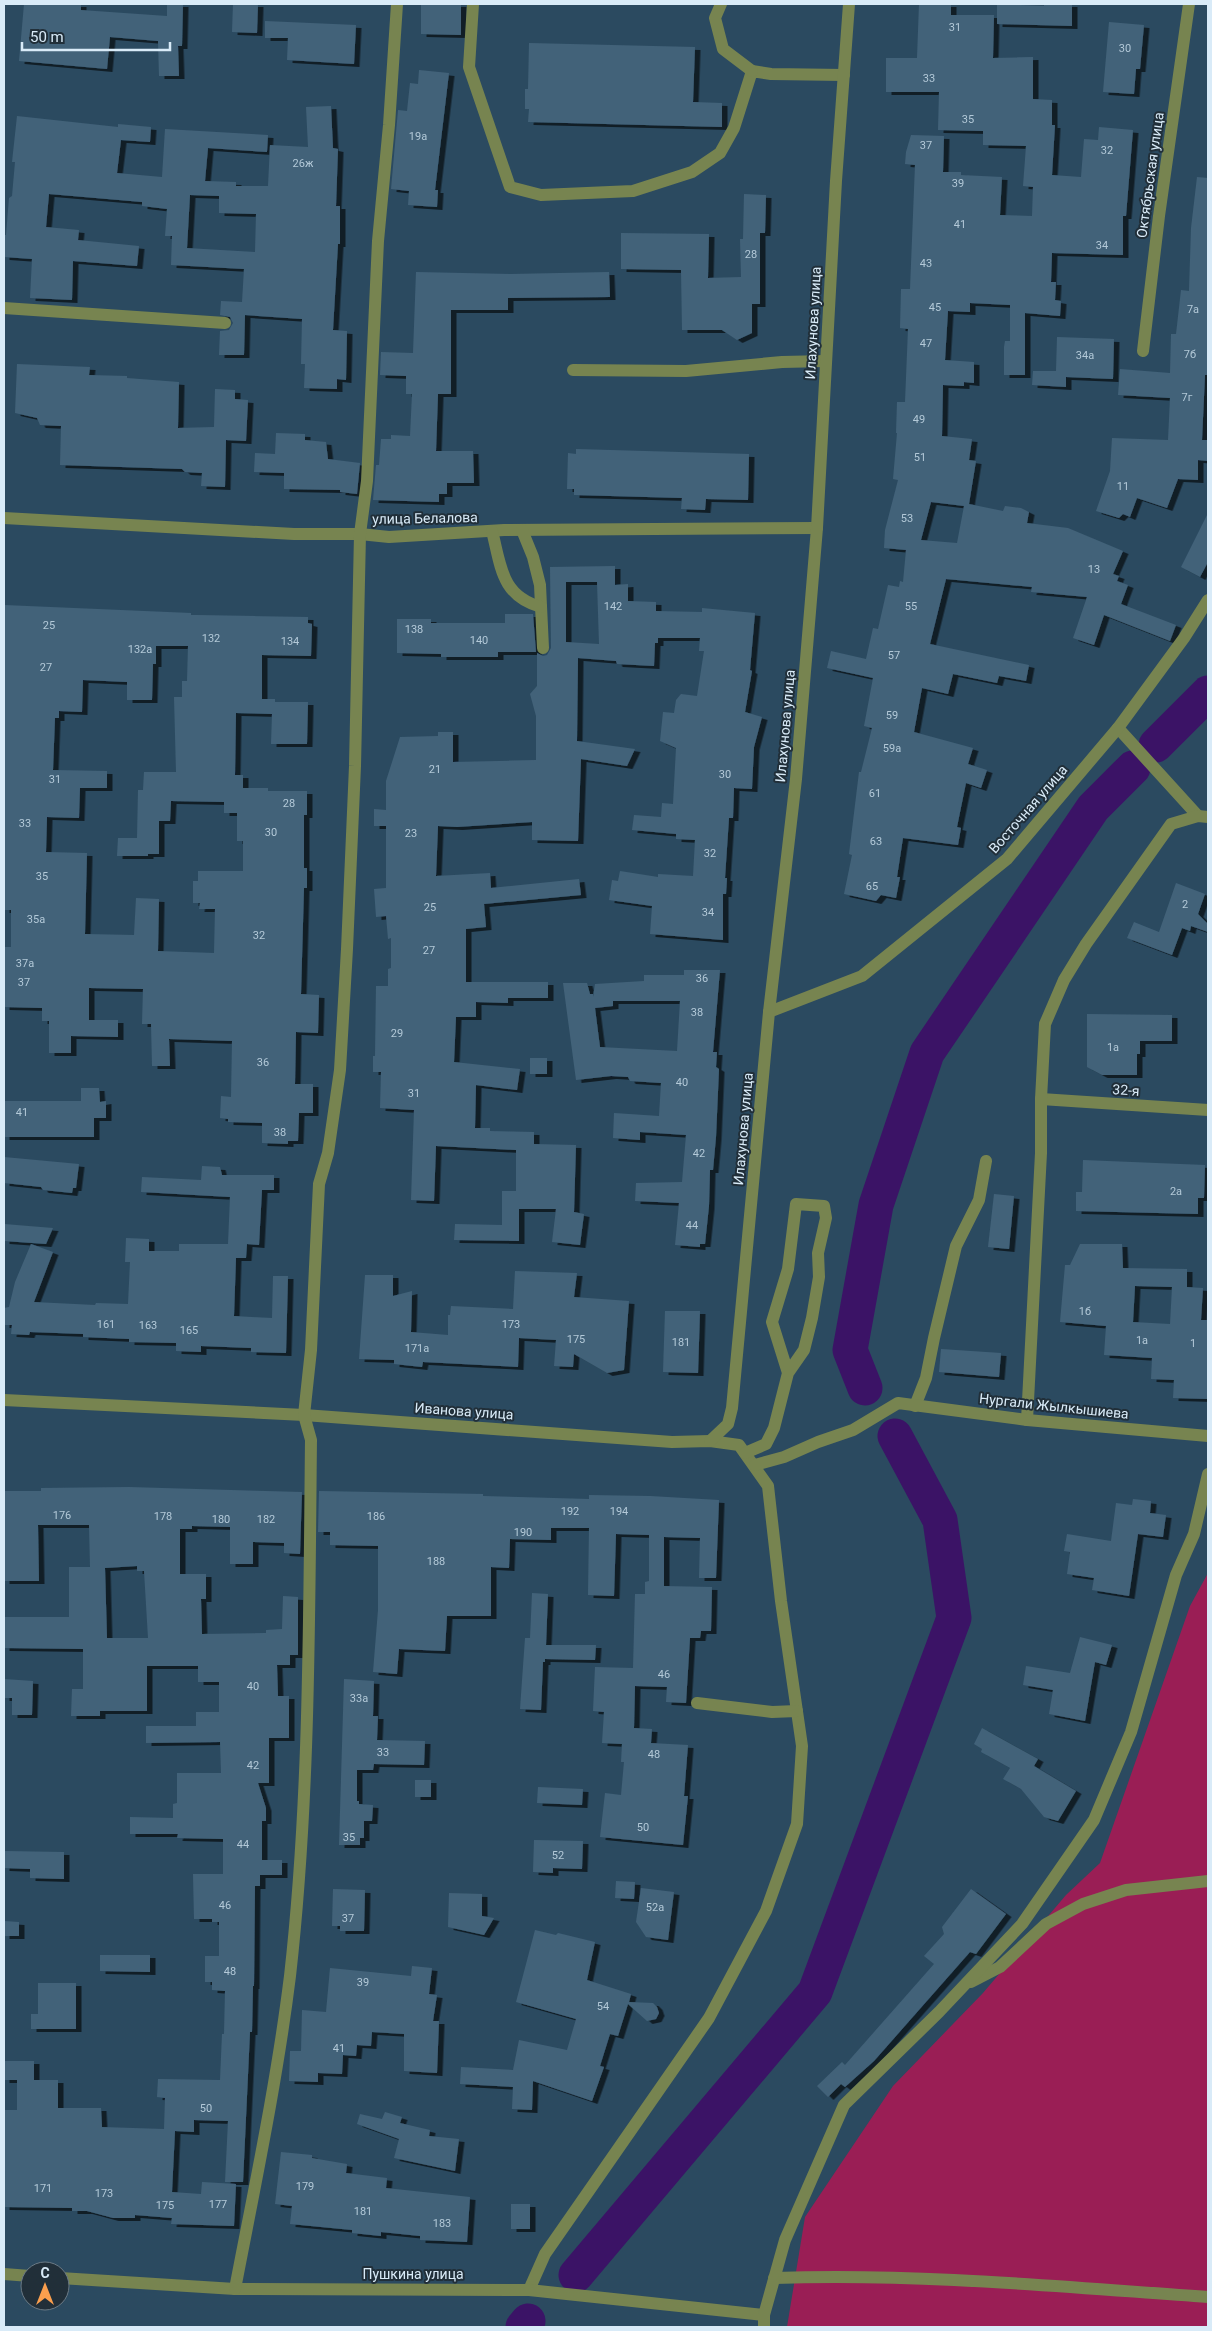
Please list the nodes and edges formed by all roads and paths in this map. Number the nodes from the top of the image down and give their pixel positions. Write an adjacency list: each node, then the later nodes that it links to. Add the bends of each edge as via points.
1 (397, 4): 17 (street, via 378,241 367,481)
2 (473, 4): 6 (street, via 470,67 493,142 510,187 541,195 633,191 692,172 720,153 734,128)
3 (721, 4): 6 (street, via 715,18 723,49)
4 (849, 4): 7 (street, Илахунова улица)
5 (1189, 4): 10 (street, Октябрьская улица)
6 (752, 72): 7 (street)
7 (844, 75): 11 (street, Илахунова улица)
8 (4, 308): 9 (street)
9 (225, 323)
10 (1143, 351)
11 (826, 361): 12 (street, via 686,371); 14 (street, Илахунова улица)
12 (573, 370)
13 (4, 518): 17 (street, улица Белалова, via 294,534)
14 (817, 528): 15 (street, улица Белалова); 23 (street, Илахунова улица, via 796,779)
15 (522, 530): 16 (street, улица Белалова); 19 (street, via 540,585)
16 (492, 531): 17 (street, улица Белалова, via 389,537); 19 (street, via 509,589 528,603)
17 (360, 534): 30 (street, via 354,803 340,1070 328,1153 319,1184 311,1350)
18 (1208, 600): 21 (street, Восточная улица)
19 (541, 607): 20 (street)
20 (543, 648)
21 (1118, 728): 22 (street); 23 (street, Восточная улица, via 1007,859 862,976)
22 (1203, 817): 24 (street, via 1171,824 1064,980 1046,1024)
23 (769, 1012): 33 (street, Илахунова улица, via 732,1408 728,1424)
24 (1041, 1099): 25 (street, 32-я); 31 (street)
25 (1208, 1110)
26 (986, 1161): 29 (street, via 979,1200 956,1246 926,1378)
27 (788, 1373): 27 (street, via 804,1350 812,1318 819,1277 818,1253 826,1218 824,1206 796,1204 788,1268 772,1322); 34 (street, via 774,1428 766,1444)
28 (4, 1400): 30 (street, Иванова улица)
29 (915, 1406): 31 (street, Нургали Жылкышиева); 35 (street, Нургали Жылкышиева, via 898,1403 853,1430)
30 (304, 1415): 33 (street, Иванова улица, via 672,1442); 45 (street, via 311,1440 308,1707 301,1852 290,1977)
31 (1027, 1420): 32 (street, Нургали Жылкышиева)
32 (1208, 1436)
33 (710, 1441): 34 (street, Иванова улица, via 738,1445)
34 (745, 1453): 35 (street, Иванова улица)
35 (755, 1465): 38 (street, Иванова улица, via 768,1486)
36 (1208, 1474): 40 (street, via 1194,1534 1176,1575 1130,1732 1094,1820 1022,1924)
37 (697, 1704): 38 (street, via 772,1712)
38 (797, 1711): 46 (street, Иванова улица, via 802,1746 797,1824 766,1911 709,2018 545,2254)
39 (1208, 1881): 40 (street, via 1126,1890 1083,1904 1046,1924 1000,1967)
40 (962, 1987): 43 (street, via 844,2105 785,2240)
41 (4, 2274): 42 (street)
42 (20, 2275)
43 (774, 2278): 47 (street, via 817,2276 989,2282); 48 (street)
44 (70, 2279): 45 (street, Пушкина улица)
45 (235, 2289): 46 (street, Пушкина улица)
46 (529, 2290): 48 (street, Пушкина улица)
47 (1208, 2297)
48 (764, 2321)

